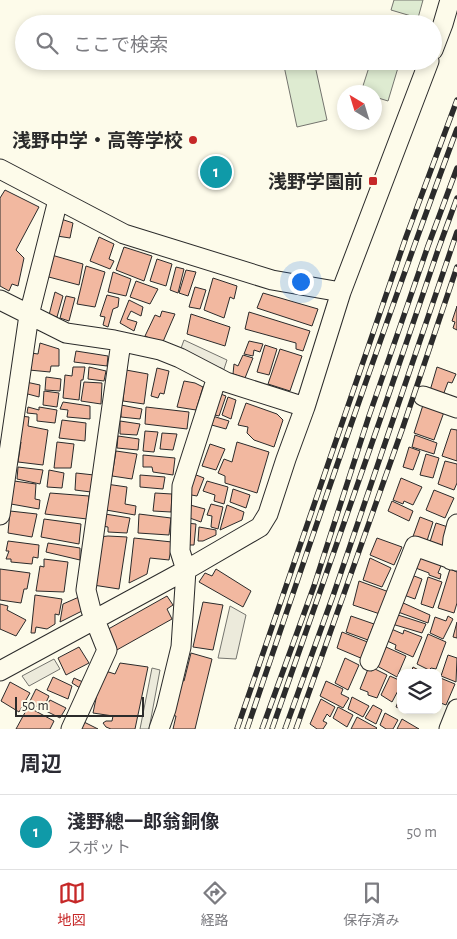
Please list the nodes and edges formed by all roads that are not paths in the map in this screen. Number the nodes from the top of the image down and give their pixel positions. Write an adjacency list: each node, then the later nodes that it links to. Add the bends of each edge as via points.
1 (450, 0): 2 (street)
2 (442, 27)
3 (426, 70): 6 (street)
4 (0, 169): 5 (street)
5 (58, 200): 6 (street, via 124,234 272,280); 8 (street)
6 (341, 292): 12 (street)
7 (0, 300): 8 (street)
8 (30, 315): 9 (street, via 66,333); 14 (street)
9 (121, 342): 10 (street, via 160,350); 18 (street, via 86,590)
10 (217, 377): 12 (street); 17 (street, via 182,486 180,551)
11 (423, 396): 13 (street)
12 (305, 407): 17 (street, via 268,514 260,527)
13 (457, 408)
14 (0, 515)
15 (457, 524): 16 (street)
16 (454, 560): 19 (street, via 415,546)
17 (186, 570): 18 (street); 23 (street, via 181,647)
18 (95, 620): 20 (street); 22 (street, via 107,650)
19 (370, 662)
20 (0, 671)
21 (457, 709): 24 (street)
22 (71, 729)
23 (159, 729)
24 (449, 729)

